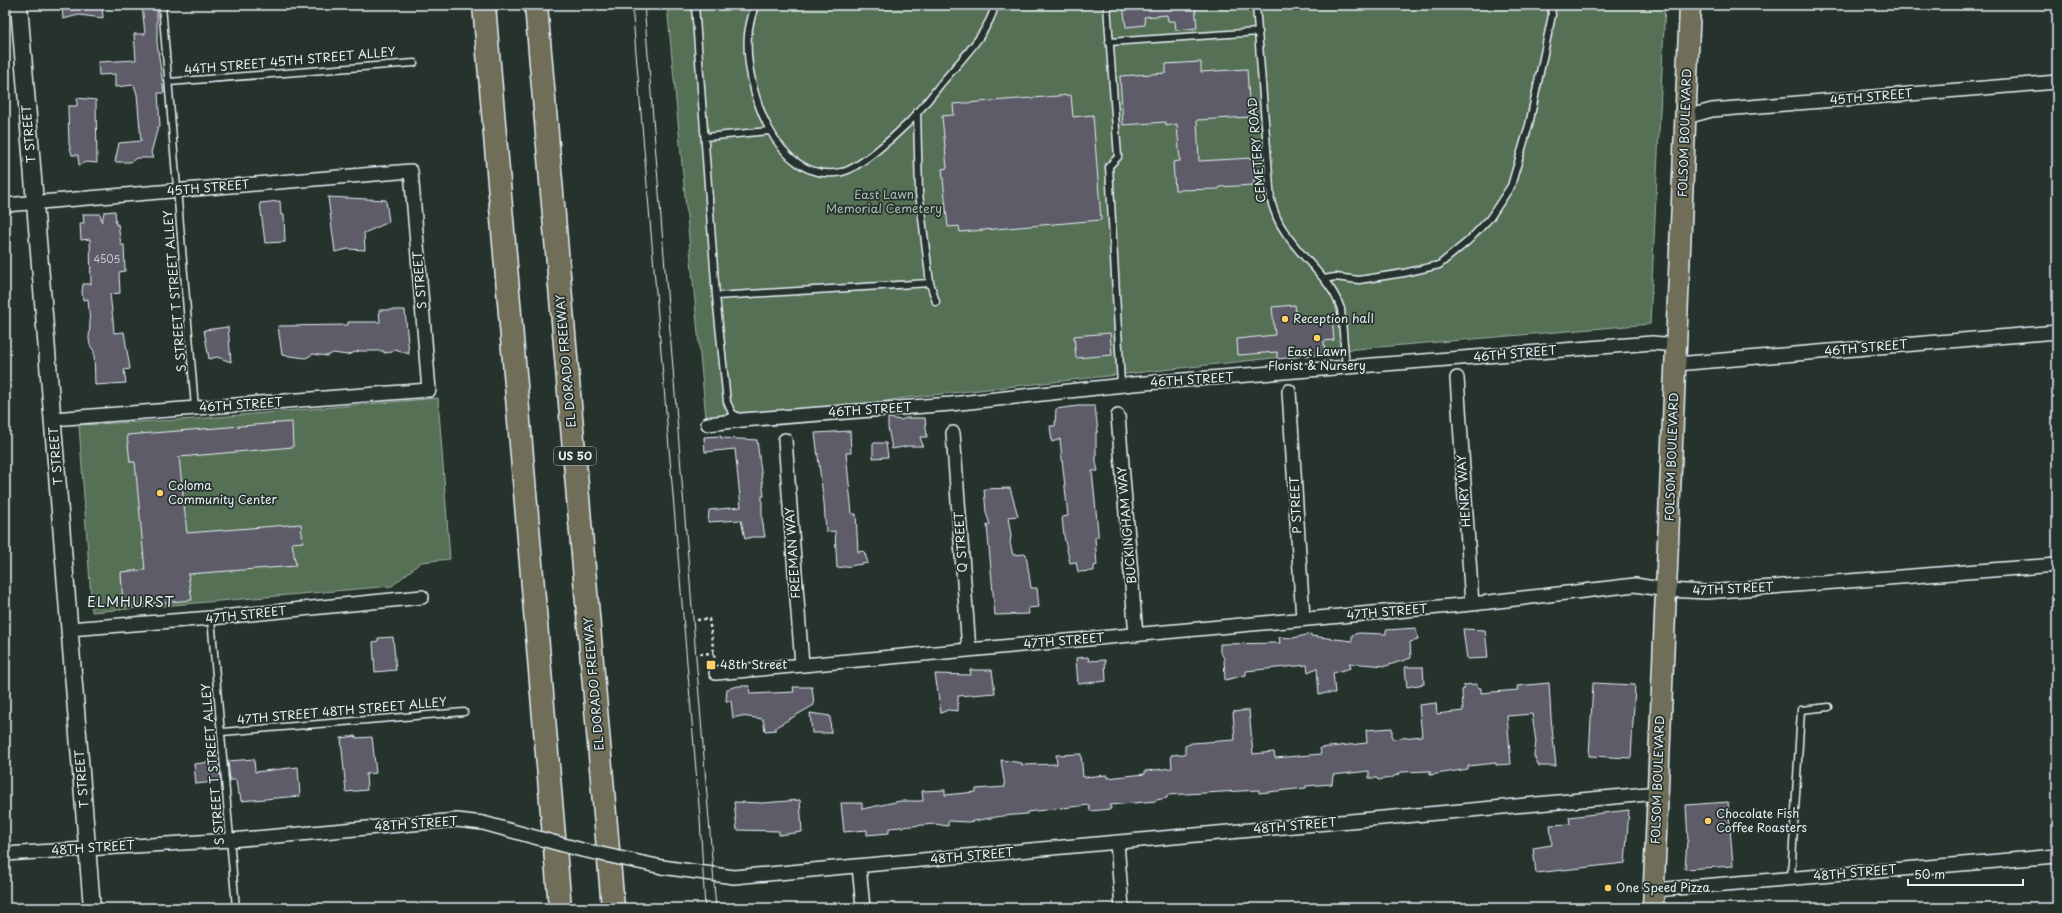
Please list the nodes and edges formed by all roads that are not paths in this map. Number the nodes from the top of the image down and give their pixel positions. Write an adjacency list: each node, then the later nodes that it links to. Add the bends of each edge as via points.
1 (19, 5): 23 (street, T STREET)
2 (162, 5): 15 (lane, S STREET T STREET ALLEY)
3 (484, 5): 68 (highway)
4 (536, 5): 69 (highway, EL DORADO FREEWAY / US 50)
5 (695, 5): 20 (lane)
6 (755, 5): 19 (lane, via 748,35 748,54 755,94)
7 (994, 5): 17 (lane, via 991,18 978,39)
8 (1107, 5): 13 (lane)
9 (1256, 5): 12 (lane, CEMETERY ROAD)
10 (1551, 5): 25 (lane, via 1552,15 1527,132 1511,186 1490,218 1468,241 1439,265 1359,280 1335,277)
11 (1690, 5): 18 (main road, FOLSOM BOULEVARD)
12 (1259, 32): 13 (lane); 25 (lane, CEMETERY ROAD, via 1271,201 1283,230)
13 (1109, 42): 33 (lane, via 1118,157 1109,166)
14 (414, 62): 15 (lane, 44TH STREET 45TH STREET ALLEY)
15 (169, 82): 22 (lane, S STREET T STREET ALLEY)
16 (2057, 82): 18 (street, 45TH STREET, via 1712,110)
17 (918, 112): 19 (lane, via 907,125 868,157 852,169 842,172 821,172 799,163 788,154); 26 (lane, via 919,193)
18 (1686, 117): 30 (main road, FOLSOM BOULEVARD)
19 (769, 130): 20 (lane)
20 (705, 137): 27 (lane)
21 (411, 171): 22 (street, 45TH STREET); 34 (street, S STREET)
22 (178, 190): 23 (street, 45TH STREET); 36 (lane, S STREET T STREET ALLEY)
23 (35, 202): 24 (street, 45TH STREET); 38 (street, T STREET)
24 (5, 205)
25 (1324, 279): 31 (lane, CEMETERY ROAD, via 1341,309)
26 (930, 283): 27 (lane); 28 (lane)
27 (716, 296): 39 (lane, via 727,402 732,413)
28 (936, 302)
29 (2057, 332): 30 (street, 46TH STREET)
30 (1676, 354): 31 (street, 46TH STREET, via 1652,343); 44 (main road, FOLSOM BOULEVARD)
31 (1346, 368): 33 (street, 46TH STREET)
32 (1457, 378): 46 (street, HENRY WAY)
33 (1121, 385): 39 (street, 46TH STREET, via 951,404)
34 (429, 390): 36 (street, 46TH STREET)
35 (1289, 391): 48 (street, P STREET)
36 (195, 408): 38 (street, 46TH STREET)
37 (1118, 416): 50 (street, BUCKINGHAM WAY)
38 (53, 419): 49 (street, T STREET)
39 (742, 420): 40 (street, 46TH STREET)
40 (708, 424)
41 (953, 433): 51 (street, Q STREET)
42 (785, 440): 52 (street, FREEMAN WAY)
43 (2057, 565): 44 (street, 47TH STREET, via 1706,592)
44 (1667, 590): 46 (street, 47TH STREET, via 1635,585); 57 (main road, FOLSOM BOULEVARD)
45 (422, 597): 47 (street, 47TH STREET)
46 (1472, 604): 48 (street, 47TH STREET)
47 (211, 618): 49 (street, 47TH STREET); 56 (lane, S STREET T STREET ALLEY)
48 (1303, 619): 50 (street, 47TH STREET)
49 (70, 629): 60 (street, T STREET)
50 (1136, 635): 51 (street, 47TH STREET)
51 (969, 650): 52 (street, 47TH STREET)
52 (802, 665): 53 (street, 47TH STREET)
53 (716, 673)
54 (1829, 707): 64 (lane, via 1801,710)
55 (464, 712): 56 (lane, 47TH STREET 48TH STREET ALLEY)
56 (222, 732): 58 (lane, S STREET T STREET ALLEY)
57 (1658, 792): 59 (street, 48TH STREET); 65 (main road, FOLSOM BOULEVARD)
58 (231, 840): 60 (street, 48TH STREET); 63 (street, 48TH STREET, bridge, via 457,820 483,823 582,850 662,867 734,878); 67 (lane, S STREET T STREET ALLEY)
59 (1117, 842): 63 (street, 48TH STREET); 71 (street)
60 (87, 849): 61 (street, 48TH STREET); 66 (street, T STREET)
61 (5, 854)
62 (2057, 856): 64 (street, 48TH STREET)
63 (859, 866): 70 (street)
64 (1791, 878): 65 (street, 48TH STREET)
65 (1654, 899)
66 (92, 908)
67 (236, 908)
68 (560, 908)
69 (613, 908)
70 (863, 908)
71 (1122, 908)

